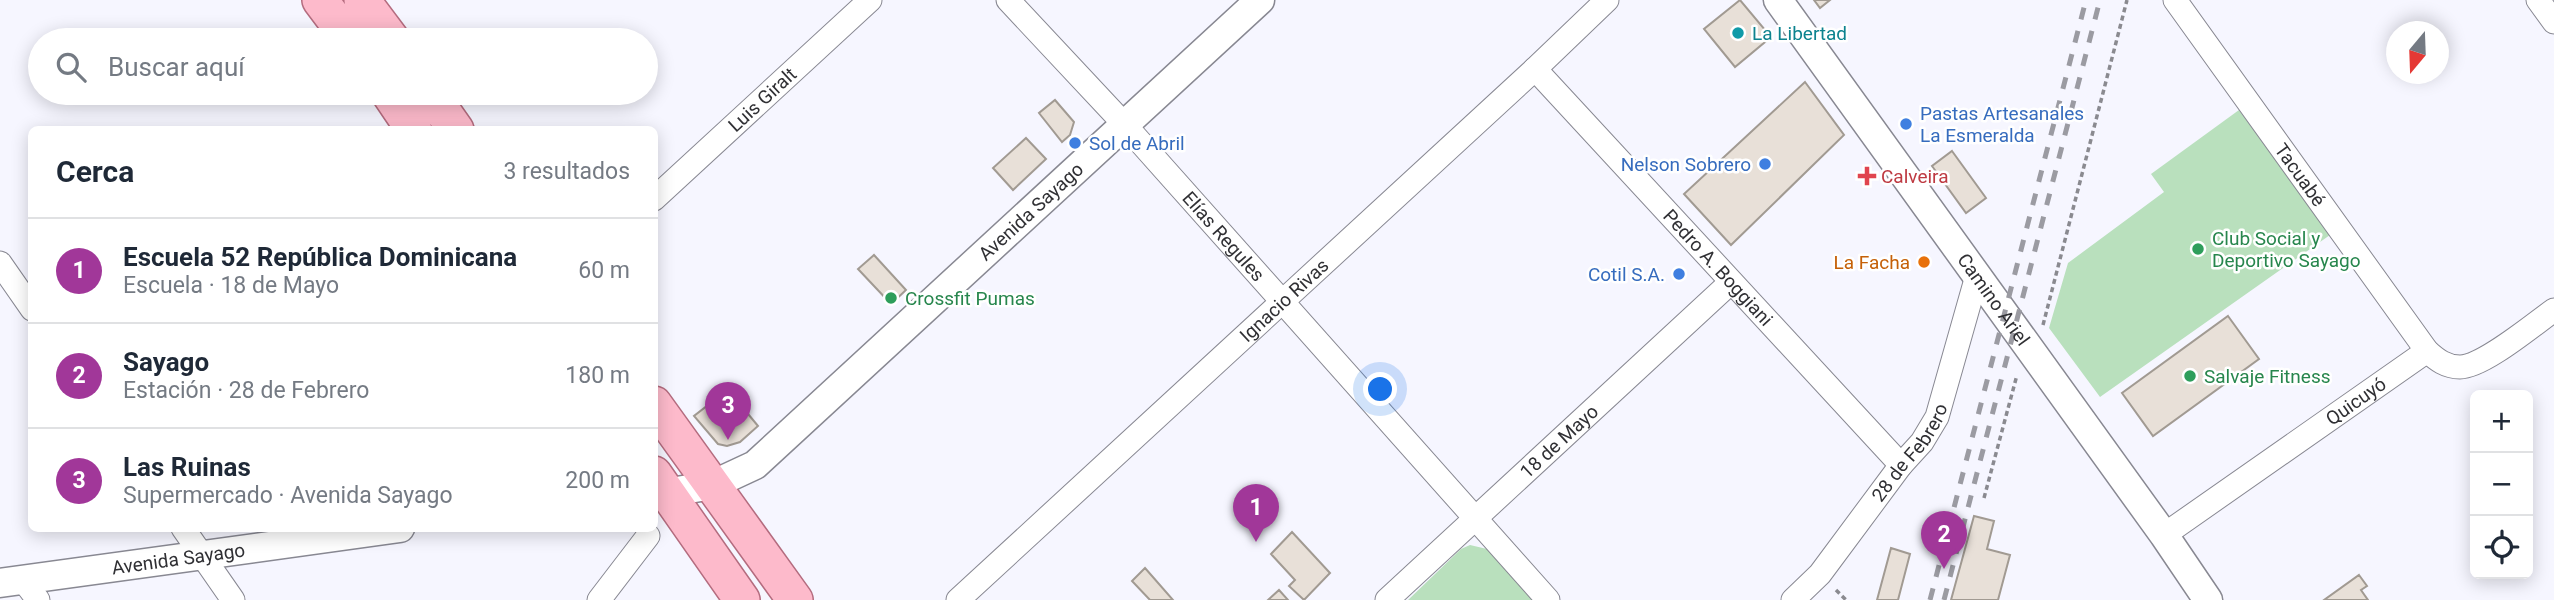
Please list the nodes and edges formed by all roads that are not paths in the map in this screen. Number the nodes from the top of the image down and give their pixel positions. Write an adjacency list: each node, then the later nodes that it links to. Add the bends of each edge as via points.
1 (320, 0): 11 (main road)
2 (362, 0): 12 (main road)
3 (870, 0): 19 (street, Luis Giralt)
4 (1008, 0): 16 (street, Elías Regules)
5 (1260, 0): 16 (street, Avenida Sayago)
6 (1607, 0): 13 (street, Ignacio Rivas)
7 (1778, 0): 21 (street, Camino Ariel)
8 (2175, 0): 26 (street, Tacuabé)
9 (2538, 0): 10 (street)
10 (2554, 22)
11 (341, 28)
12 (382, 28)
13 (1535, 69): 22 (street, Pedro A. Boggiani); 23 (street, Ignacio Rivas)
14 (397, 105): 17 (main road)
15 (438, 105): 18 (main road)
16 (1125, 125): 23 (street, Elías Regules); 29 (street, Avenida Sayago, via 755,465)
17 (411, 126)
18 (453, 126)
19 (658, 195)
20 (0, 263): 24 (street)
21 (1977, 276): 28 (street, 28 de Febrero, via 1937,416); 34 (street, Camino Ariel)
22 (1730, 283): 28 (street, Pedro A. Boggiani); 31 (street, 18 de Mayo)
23 (1283, 302): 31 (street, Elías Regules); 42 (street, Ignacio Rivas)
24 (28, 303)
25 (2554, 310): 26 (street, via 2468,366 2449,366)
26 (2427, 351): 34 (street, Quicuyó)
27 (658, 410): 29 (main road)
28 (1901, 465): 45 (street, 28 de Febrero, via 1820,574)
29 (712, 485): 30 (street, Avenida Sayago); 41 (main road)
30 (659, 487): 40 (main road)
31 (1475, 518): 43 (street, 18 de Mayo); 44 (street, Elías Regules)
32 (186, 532): 36 (street)
33 (371, 532): 36 (street, Avenida Sayago)
34 (2164, 535): 46 (street, Camino Ariel)
35 (648, 536): 39 (street)
36 (201, 555): 37 (street, Avenida Sayago); 38 (street)
37 (20, 588)
38 (233, 600)
39 (599, 600)
40 (742, 600)
41 (795, 600)
42 (958, 600)
43 (1387, 600)
44 (1548, 600)
45 (1793, 600)
46 (2208, 600)

